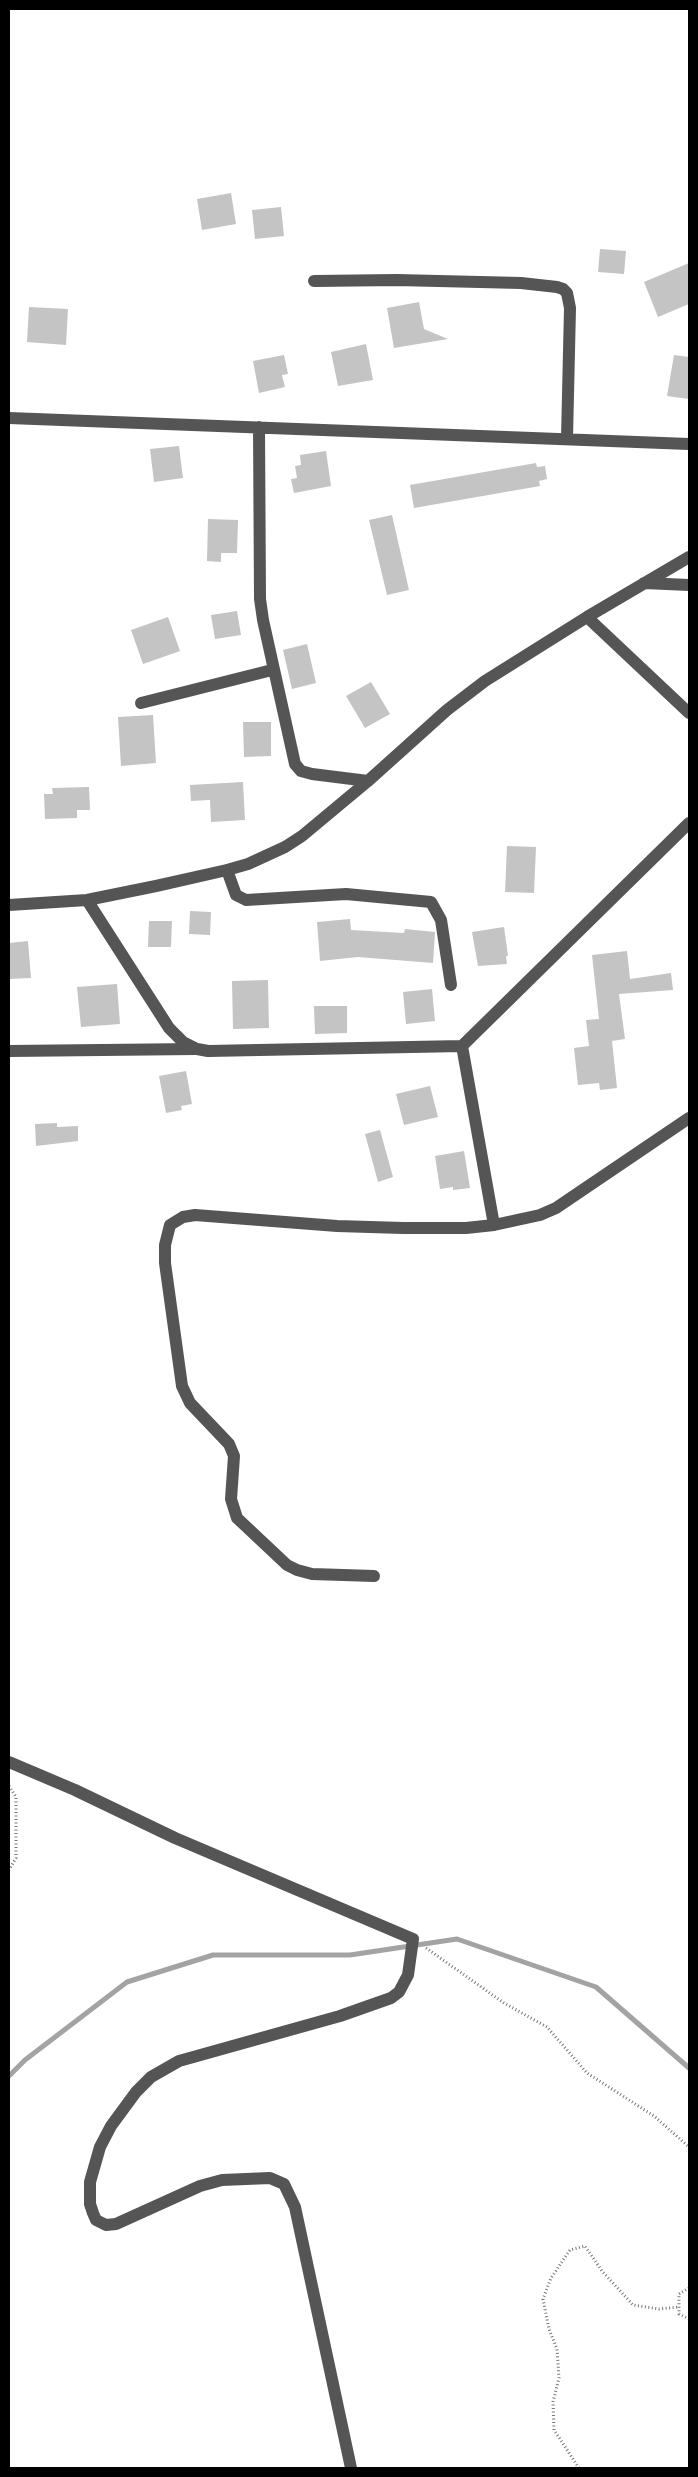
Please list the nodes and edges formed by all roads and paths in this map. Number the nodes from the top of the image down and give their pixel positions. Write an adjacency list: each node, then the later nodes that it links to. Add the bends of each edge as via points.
1 (314, 282): 4 (street, via 521,283 563,289 570,308)
2 (9, 418): 3 (street)
3 (259, 427): 4 (street); 10 (street, via 260,599)
4 (567, 438): 5 (street)
5 (689, 444)
6 (689, 557): 7 (street)
7 (644, 584): 8 (street); 9 (street)
8 (689, 584)
9 (587, 617): 12 (street); 13 (street, via 484,681)
10 (272, 670): 11 (street); 13 (street, via 298,768 312,774)
11 (141, 703)
12 (689, 713)
13 (368, 781): 15 (street, via 285,847)
14 (689, 823): 19 (street)
15 (227, 870): 16 (street); 18 (street, via 236,895 246,900 346,894 431,902 441,920)
16 (87, 900): 17 (street); 20 (street, via 169,1028 183,1042)
17 (9, 905)
18 (451, 985)
19 (462, 1046): 20 (street); 23 (street)
20 (197, 1049): 21 (street)
21 (9, 1051)
22 (689, 1118): 23 (street, via 556,1208 540,1215)
23 (494, 1225): 24 (street, via 466,1228 337,1226 195,1214 176,1220 166,1234 166,1263 182,1386 190,1403 229,1444 234,1456 231,1499 237,1518 287,1565 297,1570 312,1574)
24 (374, 1576)
25 (9, 1762): 28 (street, via 175,1838)
26 (9, 1786): 27 (path, via 16,1797 16,1858)
27 (9, 1870)
28 (413, 1939): 29 (path, via 504,2003 547,2027 587,2073 654,2116); 33 (street, via 408,1975 399,1992 391,1998 179,2062 151,2077 111,2126 100,2147 90,2182 93,2213 96,2220 106,2225 116,2224 200,2186 222,2180 270,2178 284,2184 295,2207)
29 (689, 2147)
30 (689, 2288): 31 (path, via 680,2294)
31 (679, 2307): 32 (path, via 679,2314); 34 (path, via 659,2309 633,2305 602,2271 585,2246 570,2250 551,2278 543,2299 557,2349 554,2430)
32 (689, 2319)
33 (351, 2468)
34 (579, 2468)

